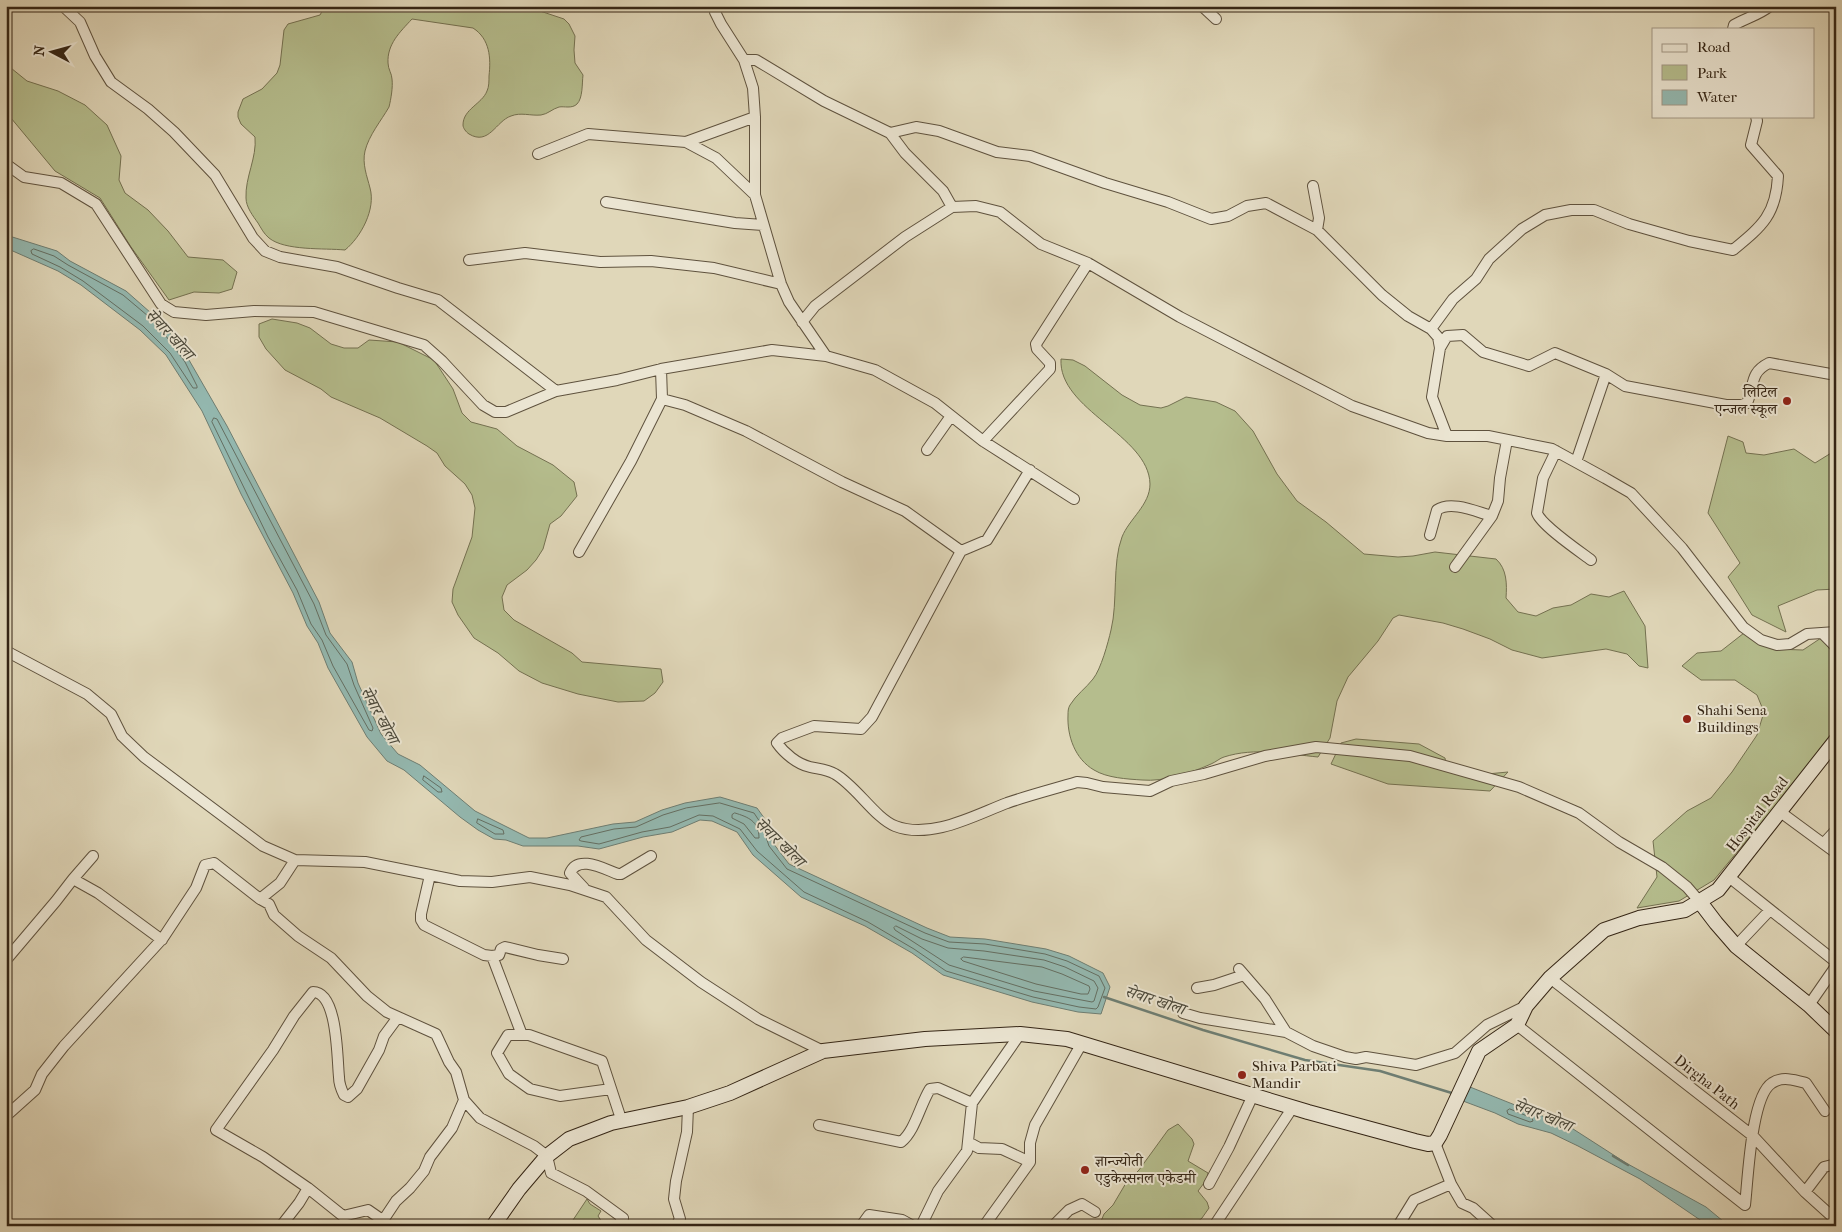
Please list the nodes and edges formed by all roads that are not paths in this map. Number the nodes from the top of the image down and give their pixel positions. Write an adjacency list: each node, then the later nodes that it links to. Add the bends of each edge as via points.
1 (63, 6): 30 (street, via 80,22 95,56 112,82 174,132 215,175 253,238 265,251 280,257 338,267 438,300)
2 (714, 6): 7 (street, via 721,24)
3 (1202, 6): 5 (street)
4 (1770, 6): 6 (street)
5 (1216, 18)
6 (1733, 28)
7 (744, 60): 8 (street, via 753,88); 10 (street, via 756,60 824,101)
8 (755, 117): 11 (street); 15 (street)
9 (1756, 118): 24 (street, via 1751,145 1778,176 1777,193 1771,211 1759,228 1733,250 1629,224 1594,210 1545,215 1522,229 1489,259)
10 (890, 133): 17 (street, via 943,191); 19 (street, via 916,127 939,131 997,152 1030,156 1211,219 1266,203)
11 (686, 142): 12 (street, via 588,134); 15 (street, via 716,158)
12 (538, 154)
13 (6, 164): 30 (street, via 24,177 61,182 96,204 160,304 174,312 206,315 254,311 314,312 424,345 483,405 495,412 506,412)
14 (1313, 186): 19 (street, via 1319,218)
15 (754, 195): 18 (street)
16 (606, 202): 18 (street)
17 (952, 207): 21 (street, via 976,206 1000,212 1041,244); 23 (street, via 905,237 815,306)
18 (763, 225): 22 (street)
19 (1317, 230): 24 (street, via 1382,295)
20 (469, 260): 22 (street, via 525,253 600,262 651,261 714,268)
21 (1088, 263): 33 (street, via 1180,317 1352,406); 35 (street, via 1036,344 1050,363 1050,369)
22 (780, 284): 23 (street)
23 (802, 322): 26 (street)
24 (1431, 329): 25 (street, via 1438,337)
25 (1440, 348): 28 (street, via 1447,336 1463,336 1483,352 1529,366 1555,353); 33 (street, via 1432,397)
26 (826, 356): 27 (street, via 772,350); 32 (street, via 875,370 935,403)
27 (661, 369): 30 (street); 31 (street)
28 (1606, 374): 29 (street, via 1625,386 1741,406 1747,403 1755,374 1769,363); 38 (street)
29 (1836, 375)
30 (556, 391)
31 (662, 399): 43 (street, via 685,405 746,431 905,511); 44 (street, via 632,461)
32 (951, 416): 35 (street); 36 (street)
33 (1447, 436): 34 (street, via 1488,436)
34 (1506, 440): 37 (street); 41 (street, via 1498,501)
35 (983, 441): 39 (street)
36 (928, 450)
37 (1556, 451): 38 (street); 45 (street, via 1543,478 1538,517)
38 (1576, 462): 48 (street, via 1631,493 1682,548 1744,627 1761,640 1777,645 1790,644 1808,634)
39 (1030, 470): 40 (street); 43 (street, via 987,540)
40 (1074, 499)
41 (1492, 516): 42 (street, via 1464,508 1440,508); 46 (street)
42 (1430, 536)
43 (961, 551): 64 (street, via 872,717 861,729 814,726 777,742 782,750 801,764 836,774 884,820 896,826 919,830 955,824 1008,803 1077,782 1150,791 1171,781 1316,746 1410,756 1519,787 1579,813 1618,842 1662,867 1688,887)
44 (579, 552)
45 (1591, 560)
46 (1455, 567)
47 (1836, 632): 48 (street)
48 (1823, 634): 49 (street)
49 (1836, 647)
50 (6, 651): 58 (street, via 87,694 110,714 122,736 144,757 263,846)
51 (1835, 744): 52 (street, Hospital Road)
52 (1779, 811): 54 (street); 60 (street, Hospital Road)
53 (1836, 830): 54 (street)
54 (1824, 843): 55 (street)
55 (1836, 854)
56 (93, 856): 61 (street)
57 (651, 856): 62 (street, via 621,874 586,864 573,868 571,875)
58 (295, 860): 59 (street, via 365,862); 63 (street, via 280,884)
59 (430, 875): 62 (street, via 460,881 492,882 530,877); 68 (street, via 421,914 424,925)
60 (1729, 876): 64 (street, Hospital Road, via 1718,890); 65 (street)
61 (73, 878): 66 (street); 70 (street)
62 (585, 889): 85 (street, via 606,897 646,940 701,982 758,1020)
63 (260, 899): 66 (street, via 214,863 205,865 196,888); 78 (street, via 269,904 274,914 298,936 331,958 367,996)
64 (1700, 902): 67 (street); 73 (street, Hospital Road, via 1686,910 1639,918 1604,930)
65 (1770, 910): 67 (street); 71 (street)
66 (162, 940): 93 (street, via 64,1046 42,1074 35,1090)
67 (1736, 946): 75 (street)
68 (492, 956): 69 (street, via 499,955 505,947); 83 (street)
69 (563, 959)
70 (6, 960)
71 (1836, 962)
72 (1836, 966): 75 (street)
73 (1550, 978): 76 (street, Hospital Road); 96 (street, Dirgha Path)
74 (1197, 988): 81 (street, via 1214,985 1241,972 1265,999)
75 (1809, 1005): 80 (street)
76 (1526, 1006): 79 (street, Hospital Road); 81 (street, via 1488,1025 1455,1053 1416,1065 1345,1057 1312,1046)
77 (1183, 1013): 81 (street)
78 (398, 1017): 88 (street, via 436,1034 456,1072); 104 (street, via 384,1036 357,1089 348,1097 344,1096 330,1008 323,996 313,992 216,1130)
79 (1517, 1025): 96 (street, via 1745,1205); 98 (street, via 1479,1051)
80 (1836, 1030)
81 (1286, 1032)
82 (1020, 1034): 84 (street); 85 (street, via 925,1040); 89 (street)
83 (522, 1035): 86 (street, via 602,1060); 86 (street, via 508,1035 497,1053 509,1074 530,1089 560,1096)
84 (1082, 1043): 87 (street); 100 (street, via 1035,1125 1030,1143)
85 (823, 1052): 90 (street, via 730,1093)
86 (611, 1088): 94 (street)
87 (1253, 1095): 91 (street); 102 (street)
88 (464, 1100): 99 (street, via 480,1118); 108 (street, via 452,1128 430,1157 424,1171 396,1201)
89 (972, 1102): 95 (street, via 938,1088 930,1089 907,1137 901,1142); 97 (street)
90 (688, 1107): 94 (street); 112 (street, via 687,1132 675,1190 674,1200 680,1220)
91 (1293, 1107): 98 (street, via 1415,1141); 118 (street)
92 (1825, 1111): 96 (street, via 1806,1083 1787,1078 1772,1083 1761,1097)
93 (6, 1116)
94 (622, 1122): 99 (street, via 569,1139)
95 (820, 1125)
96 (1752, 1136): 105 (street, Dirgha Path)
97 (968, 1142): 100 (street, via 979,1148 1002,1149); 115 (street, via 967,1151 938,1190)
98 (1434, 1143): 103 (street)
99 (547, 1156): 110 (street); 111 (street, via 551,1173 586,1191 623,1218)
100 (1030, 1162): 116 (street)
101 (1836, 1164): 105 (street, via 1824,1167)
102 (1209, 1184)
103 (1451, 1184): 119 (street, via 1414,1200); 120 (street, via 1462,1203 1473,1208)
104 (308, 1188): 108 (street, via 343,1216 368,1210); 109 (street)
105 (1805, 1192): 107 (street, Dirgha Path)
106 (1095, 1212): 117 (street, via 1082,1204 1068,1210)
107 (1836, 1220)
108 (383, 1224)
109 (281, 1226)
110 (493, 1226)
111 (618, 1226)
112 (676, 1226)
113 (861, 1226): 114 (street, via 870,1215 902,1220)
114 (913, 1226)
115 (921, 1226)
116 (984, 1226)
117 (1053, 1226)
118 (1214, 1226)
119 (1398, 1226)
120 (1493, 1226)

